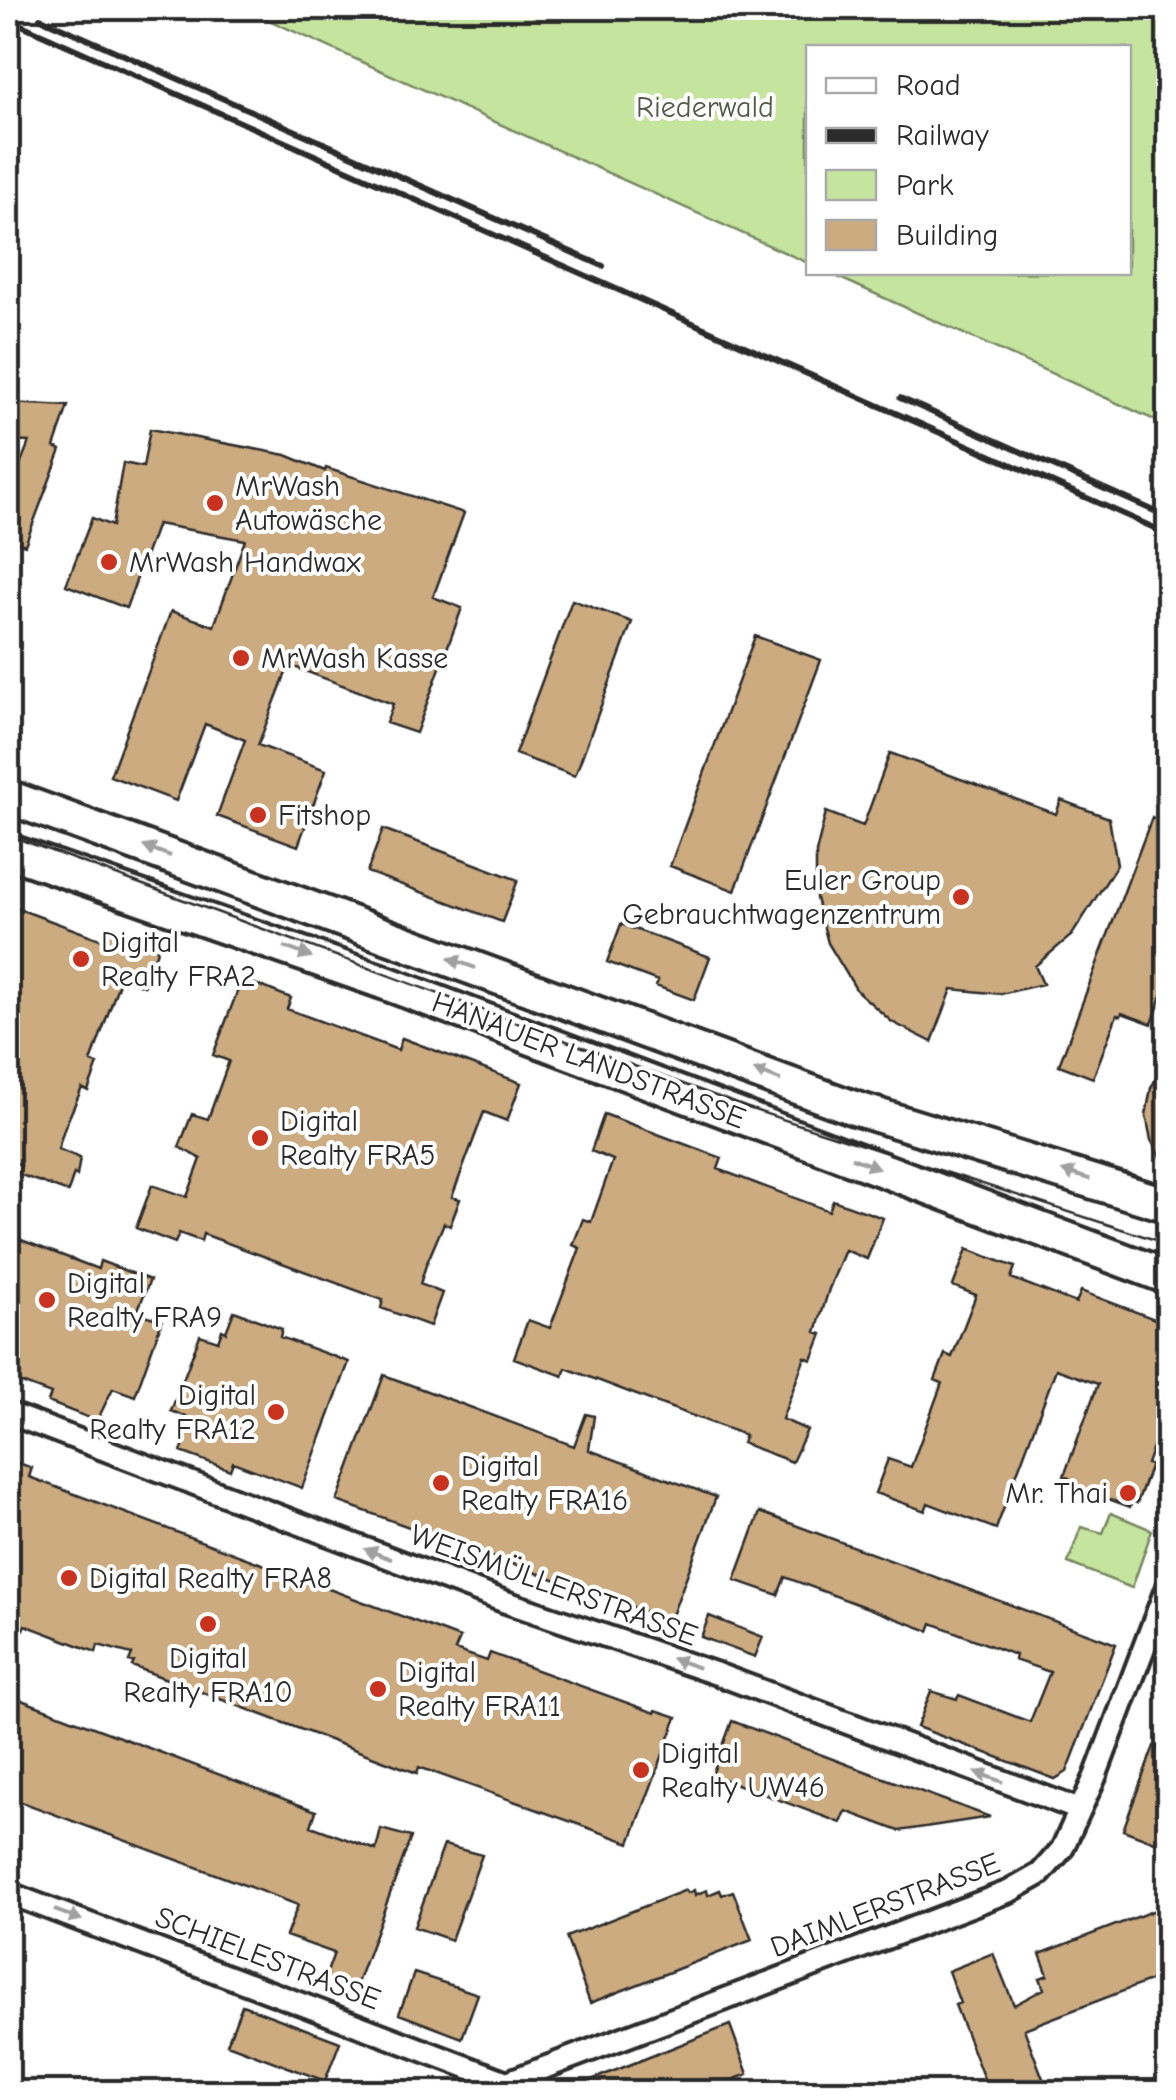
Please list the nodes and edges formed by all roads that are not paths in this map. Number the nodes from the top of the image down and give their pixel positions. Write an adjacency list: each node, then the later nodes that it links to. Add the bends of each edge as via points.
1 (8, 798): 3 (main road, HANAUER LANDSTRASSE, one-way to 1, via 854,1108)
2 (8, 850): 4 (main road, HANAUER LANDSTRASSE, one-way to 4)
3 (1168, 1205)
4 (1158, 1270)
5 (8, 1413): 8 (street, WEISMÜLLERSTRASSE, one-way to 5)
6 (1168, 1584): 7 (street, DAIMLERSTRASSE)
7 (1162, 1624): 8 (street, DAIMLERSTRASSE)
8 (1080, 1810): 10 (street, DAIMLERSTRASSE, via 1062,1850 1028,1883)
9 (8, 1892): 10 (street, SCHIELESTRASSE, one-way to 10)
10 (506, 2082)

